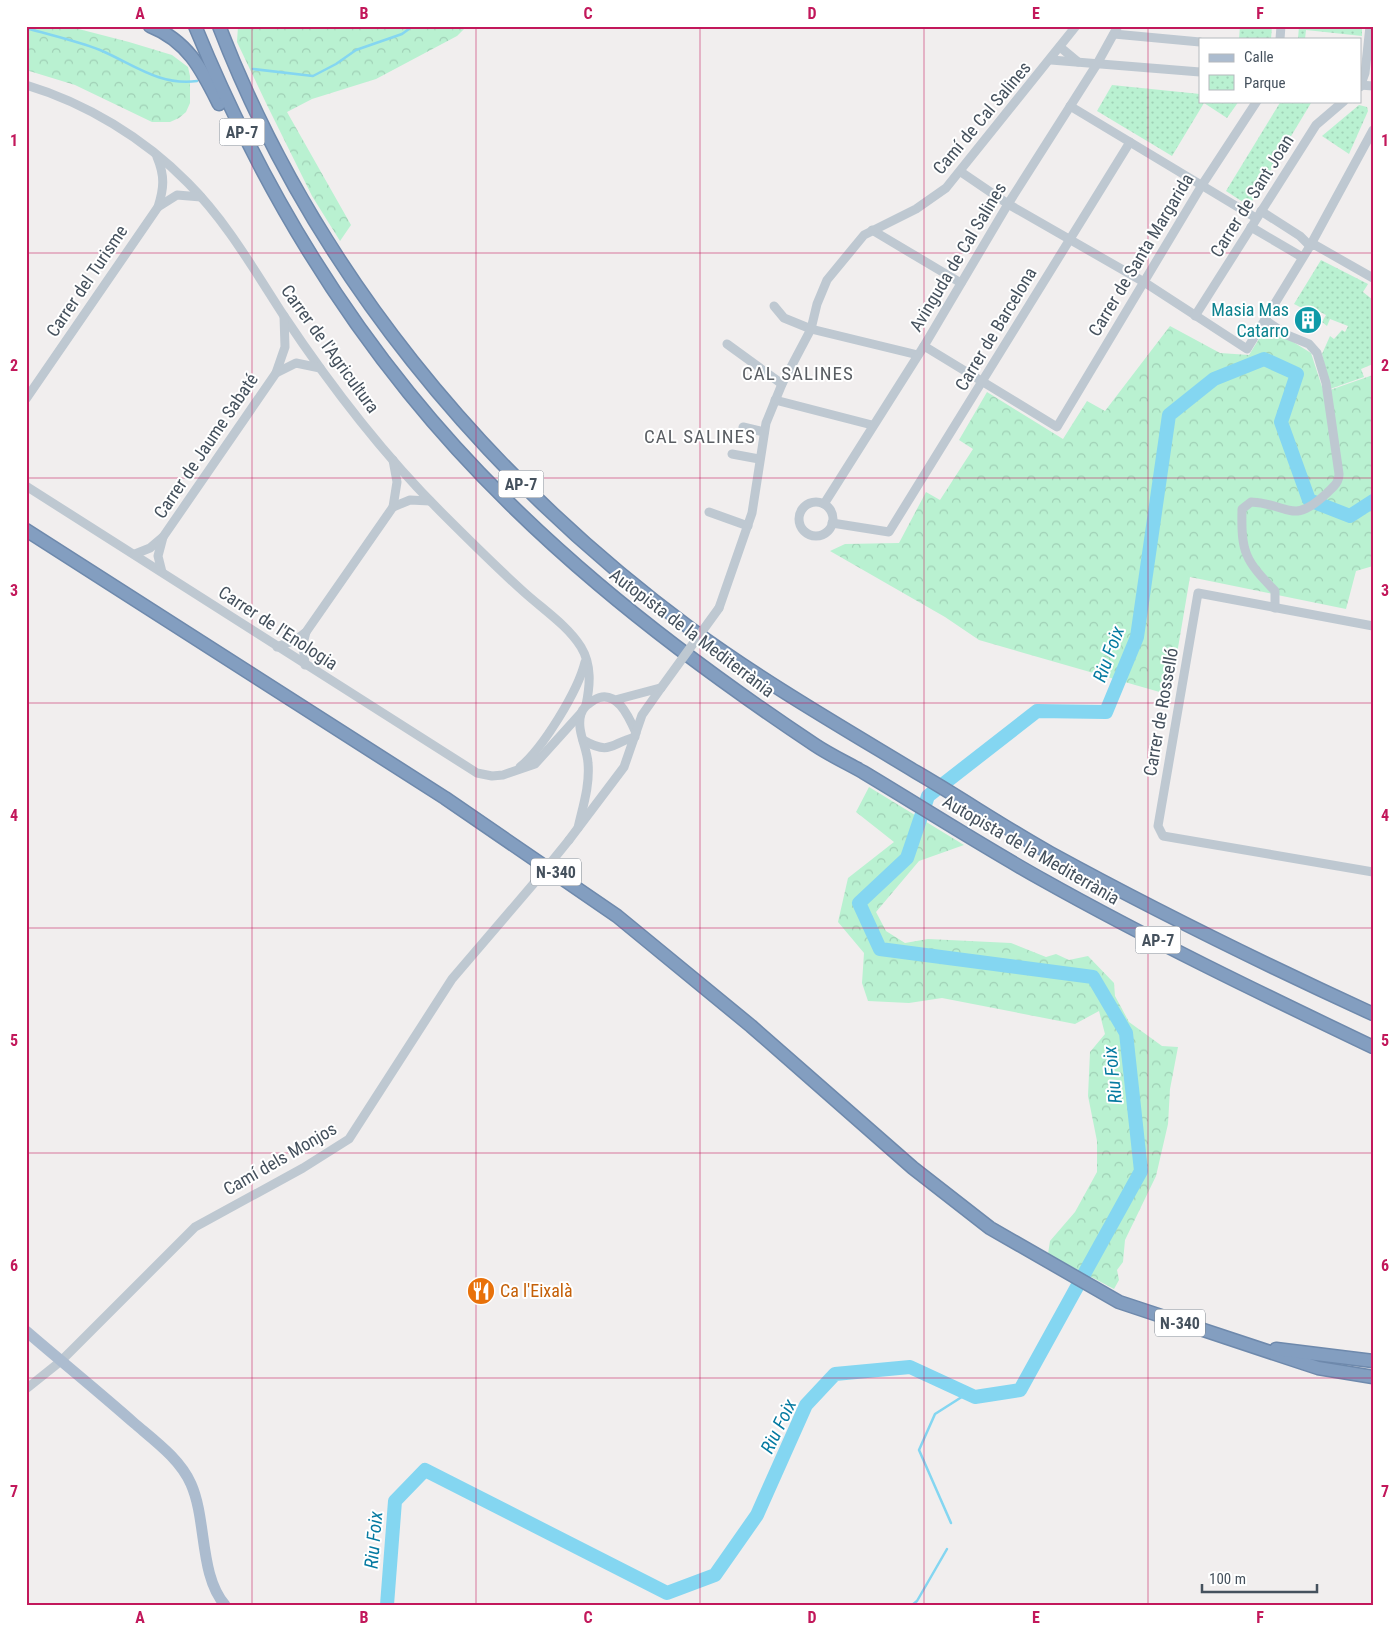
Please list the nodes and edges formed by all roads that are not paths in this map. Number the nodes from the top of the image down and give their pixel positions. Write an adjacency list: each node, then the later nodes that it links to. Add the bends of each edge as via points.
1 (150, 26): 32 (highway, via 174,39 198,63 252,171)
2 (195, 26): 32 (highway, Autopista de la Mediterrània / AP-7, via 240,130)
3 (219, 26): 85 (highway, Autopista de la Mediterrània / AP-7, via 264,129 321,231 363,295 410,358 483,445 565,527 623,576 731,657 1049,852 1252,958)
4 (1076, 26): 8 (street, Camí de Cal Salines)
5 (1370, 26): 9 (street)
6 (1116, 30): 7 (street); 12 (street, Avinguda de Cal Salines)
7 (1199, 42)
8 (1060, 46): 10 (street, Camí de Cal Salines); 11 (street)
9 (1366, 58): 14 (street)
10 (1051, 60): 11 (street); 24 (street, Camí de Cal Salines)
11 (1078, 62): 12 (street)
12 (1097, 64): 13 (street); 20 (street, Avinguda de Cal Salines)
13 (1199, 72)
14 (1362, 80)
15 (26, 85): 16 (street, Carrer de l'Agricultura)
16 (41, 90): 17 (street); 23 (street, Carrer de l'Agricultura, via 98,115)
17 (26, 93)
18 (1256, 102): 25 (street, Carrer de Santa Margarida)
19 (1343, 102): 29 (street, Carrer de Sant Joan, via 1316,125)
20 (1070, 106): 22 (street); 27 (street, Avinguda de Cal Salines)
21 (1373, 130): 34 (street)
22 (1130, 142): 25 (street); 33 (street, Carrer de Barcelona)
23 (156, 154): 26 (street, Carrer de l'Agricultura); 28 (street, Carrer del Turisme, via 164,178)
24 (961, 172): 27 (street); 31 (street, Camí de Cal Salines, via 935,196)
25 (1202, 185): 29 (street); 37 (street, Carrer de Santa Margarida)
26 (201, 197): 28 (street, Carrer del Turisme, via 177,195); 40 (street, Carrer de l'Agricultura, via 238,244)
27 (1008, 204): 33 (street); 38 (street, Avinguda de Cal Salines)
28 (158, 207): 51 (street, Carrer del Turisme)
29 (1258, 215): 30 (street, Carrer de Sant Joan); 34 (street, via 1300,236)
30 (1251, 227): 35 (street); 41 (street, Carrer de Sant Joan)
31 (872, 230): 38 (street); 43 (street, Camí de Cal Salines, via 858,241 827,280 816,304)
32 (297, 233): 86 (highway, Autopista de la Mediterrània / AP-7, via 361,331 461,453 528,522 610,594 685,652 817,746 1052,885 1233,980)
33 (1070, 238): 37 (street); 49 (street, Carrer de Barcelona)
34 (1310, 246): 35 (street); 36 (street, via 1315,245)
35 (1302, 257): 42 (street)
36 (1373, 278)
37 (1144, 282): 41 (street); 49 (street, Carrer de Santa Margarida, via 1056,427)
38 (961, 283): 45 (street, Avinguda de Cal Salines)
39 (774, 306): 43 (street, via 784,318)
40 (284, 316): 47 (street, Carrer de l'Agricultura); 48 (street, Carrer de Jaume Sabaté, via 284,347)
41 (1195, 316): 42 (street, via 1247,349)
42 (1265, 320): 70 (street, via 1308,344 1320,359 1339,478 1305,511 1251,502 1242,509 1246,556 1275,591)
43 (811, 328): 46 (street); 50 (street, Camí de Cal Salines)
44 (727, 344): 50 (street)
45 (924, 346): 46 (street, Avinguda de Cal Salines); 49 (street)
46 (918, 355): 53 (street, Avinguda de Cal Salines)
47 (320, 368): 48 (street, Carrer de Jaume Sabaté, via 296,363); 58 (street, Carrer de l'Agricultura)
48 (276, 373): 67 (street, Carrer de Jaume Sabaté)
49 (984, 381): 64 (street, Carrer de Barcelona, via 889,532)
50 (782, 384): 52 (street, Camí de Cal Salines)
51 (26, 399)
52 (775, 400): 53 (street); 55 (street, Camí de Cal Salines)
53 (872, 425): 61 (street, Avinguda de Cal Salines)
54 (743, 426): 55 (street)
55 (764, 432): 57 (street, Camí de Cal Salines)
56 (732, 454): 57 (street)
57 (759, 459): 65 (street, Camí de Cal Salines, via 755,500)
58 (393, 460): 60 (street, Carrer de l'Agricultura); 62 (street, via 397,482)
59 (26, 486): 68 (street, Carrer de l'Enologia)
60 (430, 501): 62 (street, via 410,500); 74 (street, Carrer de l'Agricultura, via 491,562 567,630 581,646)
61 (824, 504): 64 (street, via 832,516); 64 (street, via 805,506 799,523 808,534 815,536 829,530)
62 (393, 507): 72 (street)
63 (709, 512): 65 (street)
64 (832, 523)
65 (748, 526): 76 (street, Camí de Cal Salines, bridge, via 719,608)
66 (26, 530): 88 (highway, N-340, via 562,876 686,972 913,1168 990,1228 1119,1302)
67 (163, 537): 68 (street, Carrer de Jaume Sabaté, via 150,548); 69 (street, Carrer de Jaume Sabaté, via 158,556)
68 (135, 554): 69 (street, Carrer de l'Enologia)
69 (162, 572): 73 (street, Carrer de l'Enologia)
70 (1275, 608): 71 (street); 83 (street, Carrer de Rosselló, via 1198,593 1158,826 1163,836)
71 (1373, 626)
72 (306, 632): 73 (street); 75 (street)
73 (277, 647): 75 (street, Carrer de l'Enologia)
74 (585, 662): 78 (street, Carrer de l'Agricultura, via 591,676); 81 (street, via 576,689 533,754)
75 (304, 665): 81 (street, Carrer de l'Enologia, via 477,773 492,776)
76 (661, 688): 77 (street); 79 (street, Camí de Cal Salines, via 642,715)
77 (615, 700): 78 (street, via 598,698); 79 (street, via 623,706)
78 (583, 709): 80 (street, via 579,724); 81 (street, Carrer de l'Enologia, via 535,764)
79 (635, 735): 80 (street, via 611,748 593,746); 82 (street, Camí de Cal Salines, via 624,767)
80 (583, 740): 82 (street, via 589,784)
81 (518, 769)
82 (578, 828): 84 (street, Camí de Cal Salines, bridge)
83 (1373, 872)
84 (535, 882): 89 (street, Camí dels Monjos, via 452,979 349,1139 311,1164 195,1227)
85 (1373, 1014)
86 (1373, 1047)
87 (26, 1331): 89 (main road)
88 (1256, 1348): 90 (highway, via 1297,1350); 91 (highway, N-340); 92 (highway, via 1318,1368)
89 (61, 1361): 93 (street, Camí dels Monjos); 94 (main road, via 146,1434 180,1466 191,1482 210,1573)
90 (1373, 1361)
91 (1373, 1370)
92 (1373, 1377)
93 (26, 1389)
94 (224, 1605)

